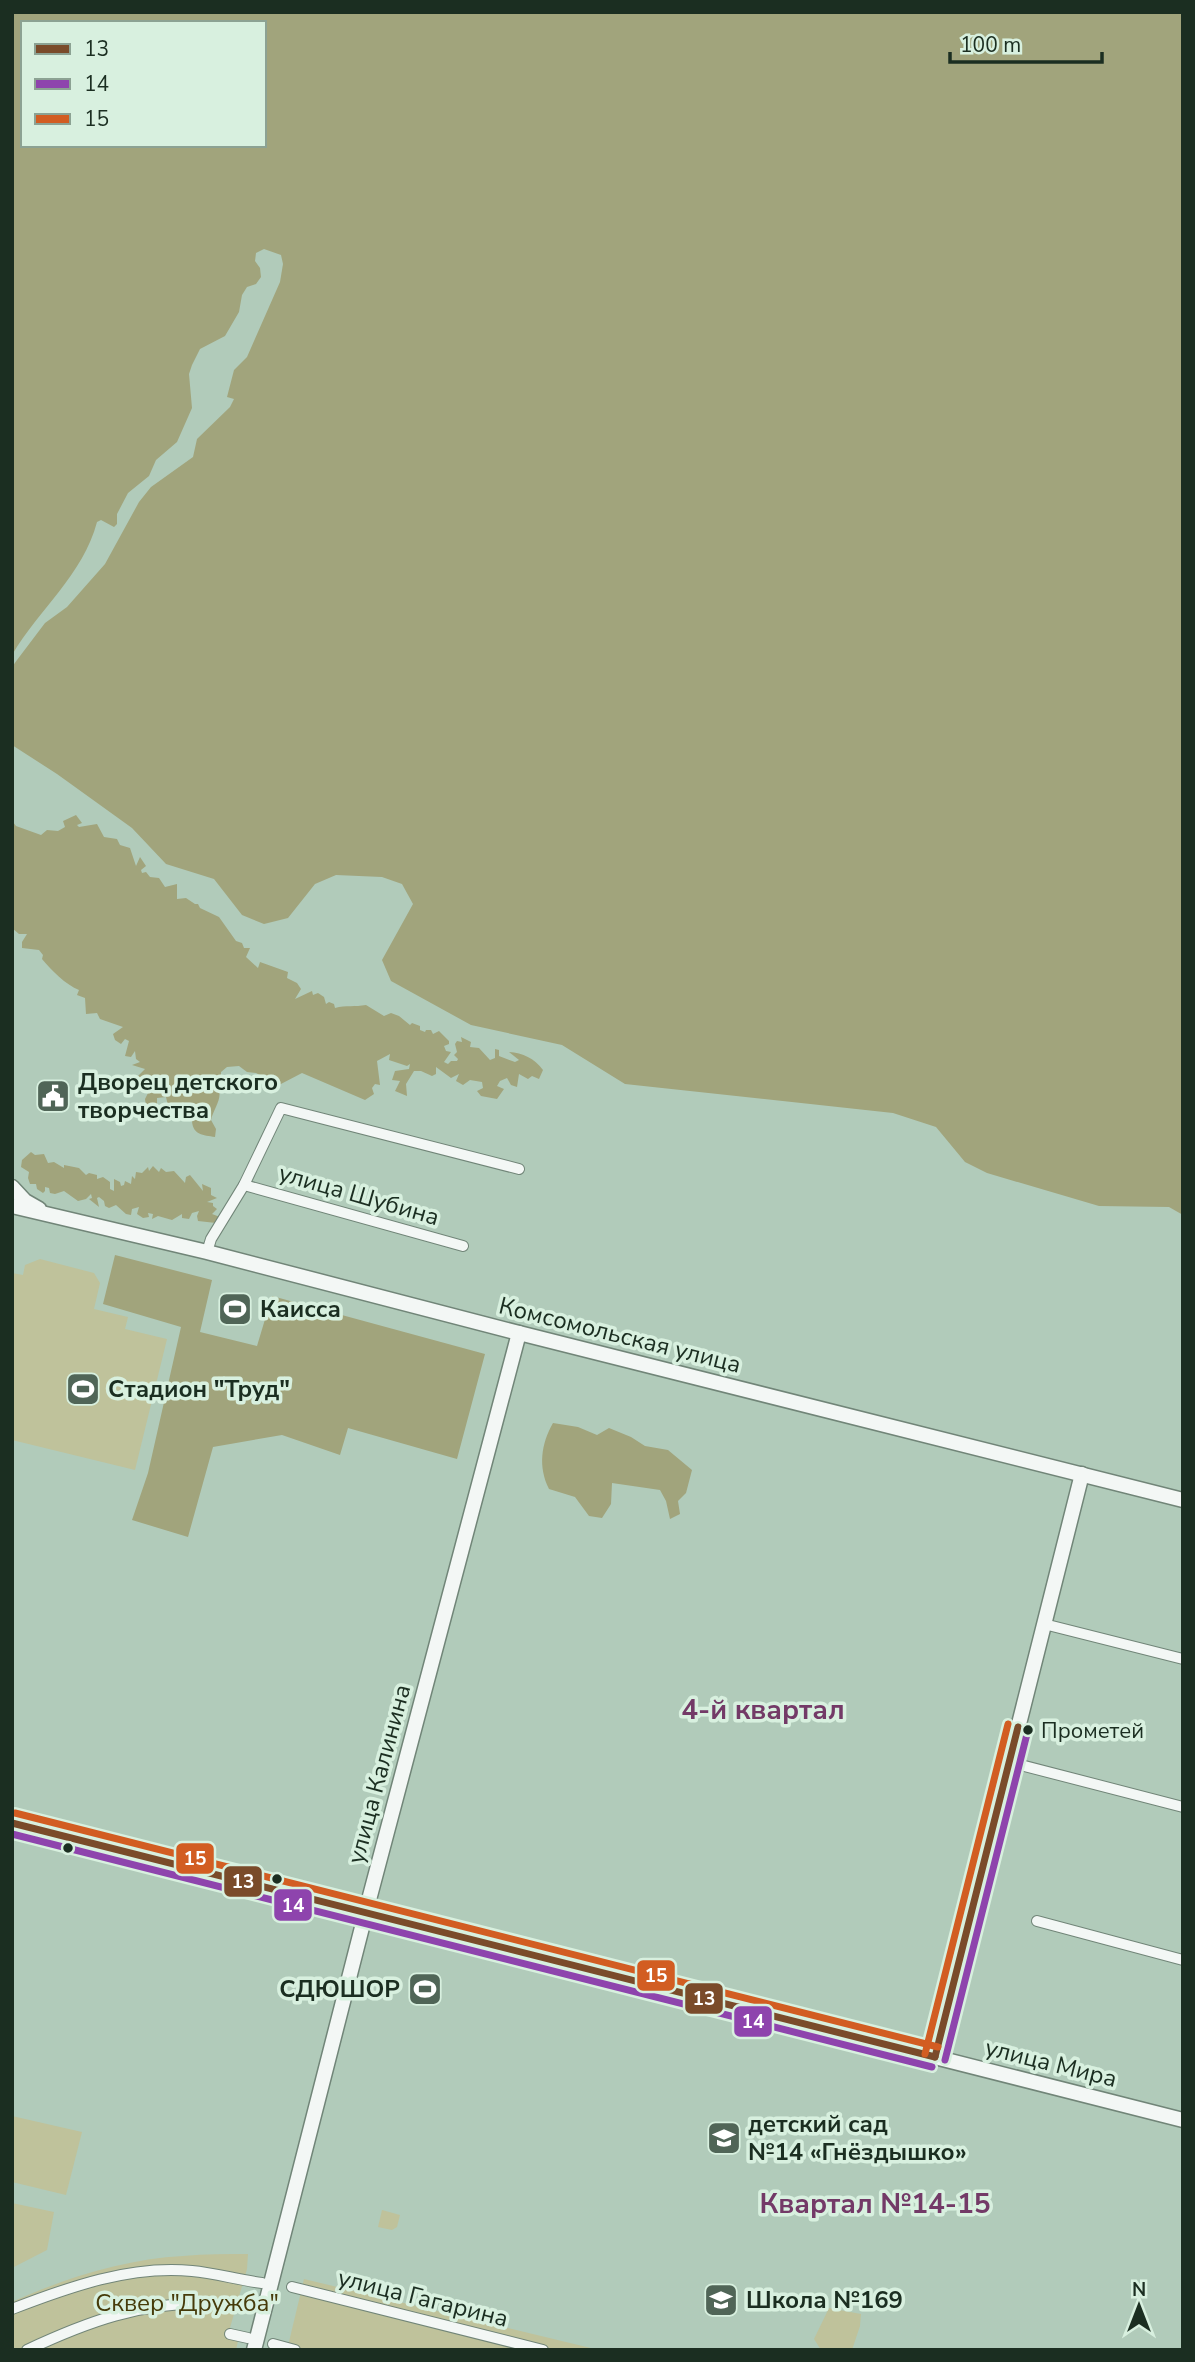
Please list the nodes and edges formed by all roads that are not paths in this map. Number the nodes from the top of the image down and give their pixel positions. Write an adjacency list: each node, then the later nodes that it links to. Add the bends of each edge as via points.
1 (519, 1169): 2 (street, via 281,1108)
2 (244, 1185): 6 (street, улица Шубина); 7 (street)
3 (12, 1187): 5 (street, Комсомольская улица)
4 (12, 1206): 5 (street, Комсомольская улица)
5 (46, 1214): 7 (street, Комсомольская улица)
6 (463, 1246)
7 (207, 1252): 8 (street, Комсомольская улица)
8 (519, 1333): 9 (street, Комсомольская улица); 16 (street, улица Калинина)
9 (1082, 1474): 10 (street, Комсомольская улица); 11 (street)
10 (1183, 1500)
11 (1044, 1624): 12 (street); 13 (street)
12 (1183, 1659)
13 (1009, 1762): 14 (street); 19 (street)
14 (1183, 1807)
15 (12, 1823): 16 (street, улица Мира)
16 (367, 1913): 19 (street, улица Мира); 26 (street, улица Калинина)
17 (1037, 1921): 18 (street)
18 (1183, 1960)
19 (935, 2057): 20 (street, улица Мира)
20 (1183, 2120)
21 (262, 2283): 24 (street, via 191,2271 127,2274 69,2287)
22 (292, 2287): 30 (street, улица Гагарина)
23 (208, 2303): 28 (street, via 142,2308 84,2324)
24 (12, 2309)
25 (230, 2334): 26 (street)
26 (251, 2344)
27 (273, 2344): 29 (street)
28 (27, 2350)
29 (295, 2350)
30 (543, 2350)

